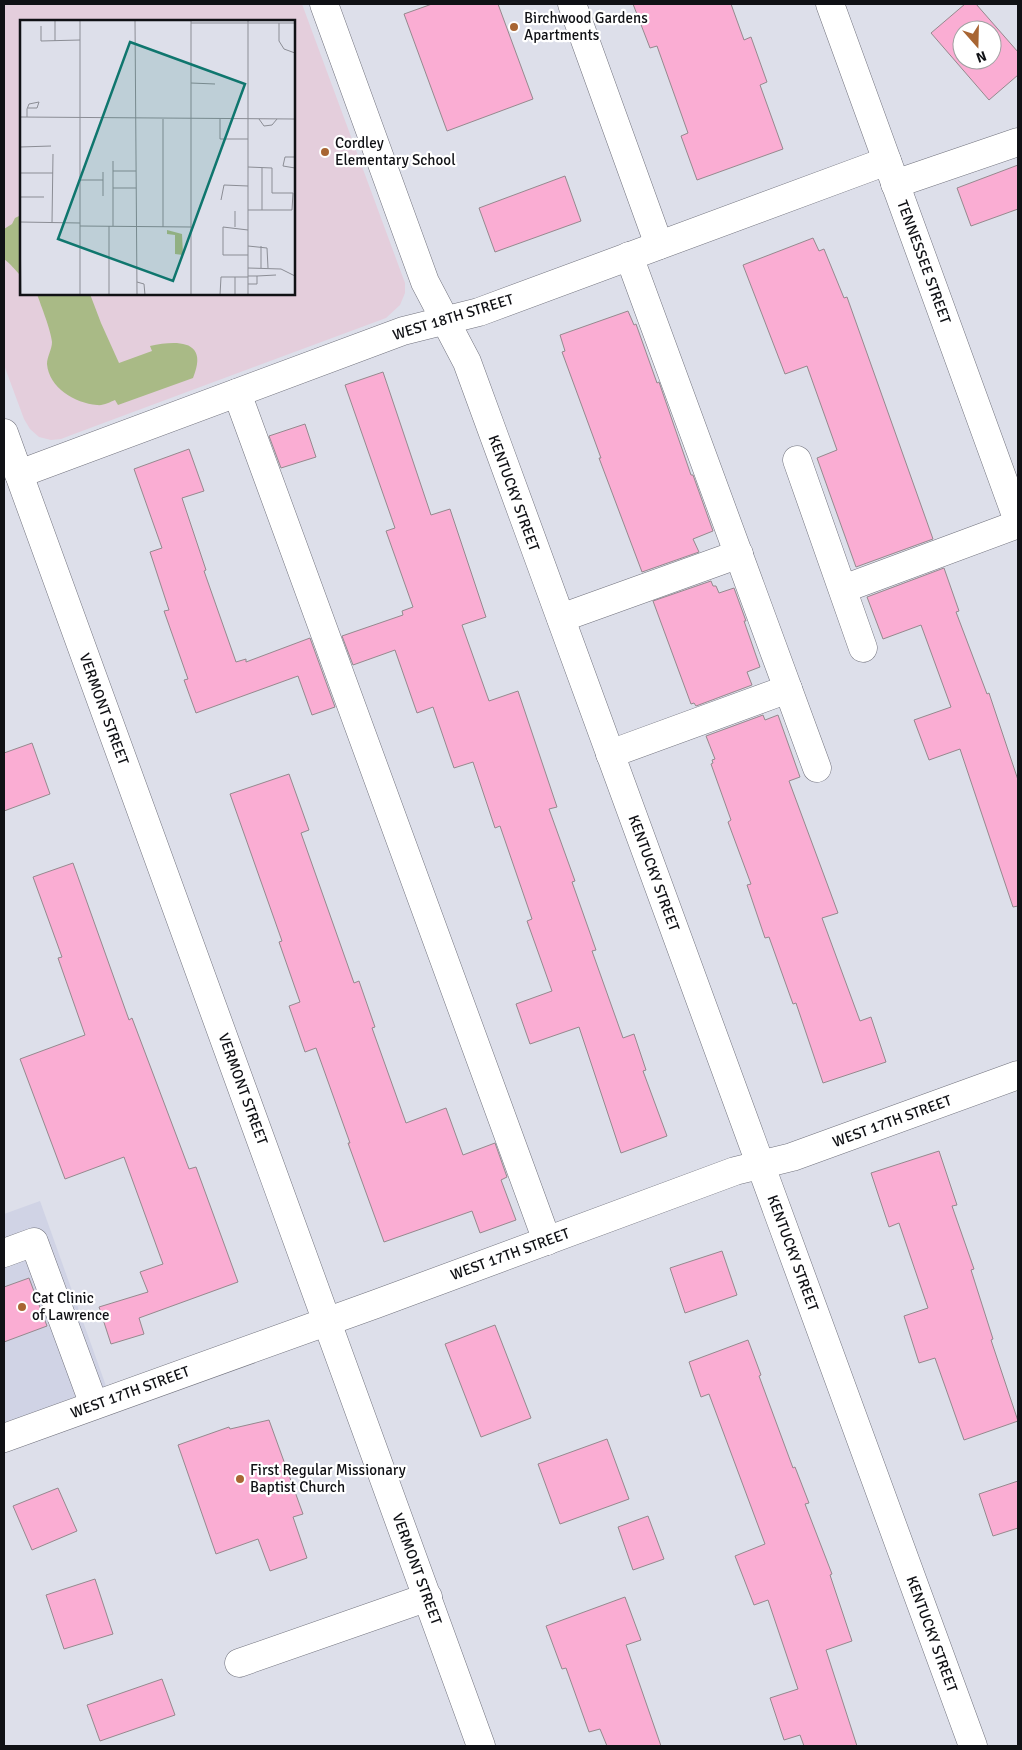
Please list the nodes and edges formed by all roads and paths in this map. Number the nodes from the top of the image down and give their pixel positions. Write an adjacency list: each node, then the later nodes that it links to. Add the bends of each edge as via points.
1 (324, 4): 8 (street, KENTUCKY STREET, via 425,282)
2 (572, 4): 6 (street)
3 (830, 4): 5 (street, TENNESSEE STREET)
4 (1018, 142): 5 (street, WEST 18TH STREET)
5 (891, 172): 6 (street, WEST 18TH STREET); 13 (street, TENNESSEE STREET)
6 (659, 245): 7 (street, WEST 18TH STREET)
7 (629, 256): 8 (street, WEST 18TH STREET, via 479,312); 14 (street)
8 (445, 320): 9 (street, WEST 18TH STREET, via 403,331); 16 (street, KENTUCKY STREET, via 467,362)
9 (237, 393): 12 (street, WEST 18TH STREET); 23 (street)
10 (4, 432): 12 (street, VERMONT STREET)
11 (797, 460): 15 (street)
12 (19, 474): 25 (street, VERMONT STREET)
13 (1018, 523): 15 (street)
14 (739, 554): 16 (street); 18 (street)
15 (842, 589): 17 (street)
16 (561, 618): 19 (street, KENTUCKY STREET)
17 (863, 648)
18 (788, 689): 19 (street); 20 (street)
19 (610, 754): 22 (street, KENTUCKY STREET)
20 (817, 768)
21 (1018, 1075): 22 (street, WEST 17TH STREET, via 792,1157)
22 (761, 1165): 23 (street, WEST 17TH STREET, via 735,1171); 31 (street, KENTUCKY STREET)
23 (546, 1240): 25 (street, WEST 17TH STREET)
24 (4, 1253): 26 (street, via 34,1242)
25 (327, 1321): 26 (street, WEST 17TH STREET); 28 (street, VERMONT STREET)
26 (94, 1405): 27 (street, WEST 17TH STREET)
27 (4, 1438)
28 (428, 1597): 29 (street); 30 (street, VERMONT STREET)
29 (239, 1663)
30 (481, 1746)
31 (973, 1746)

